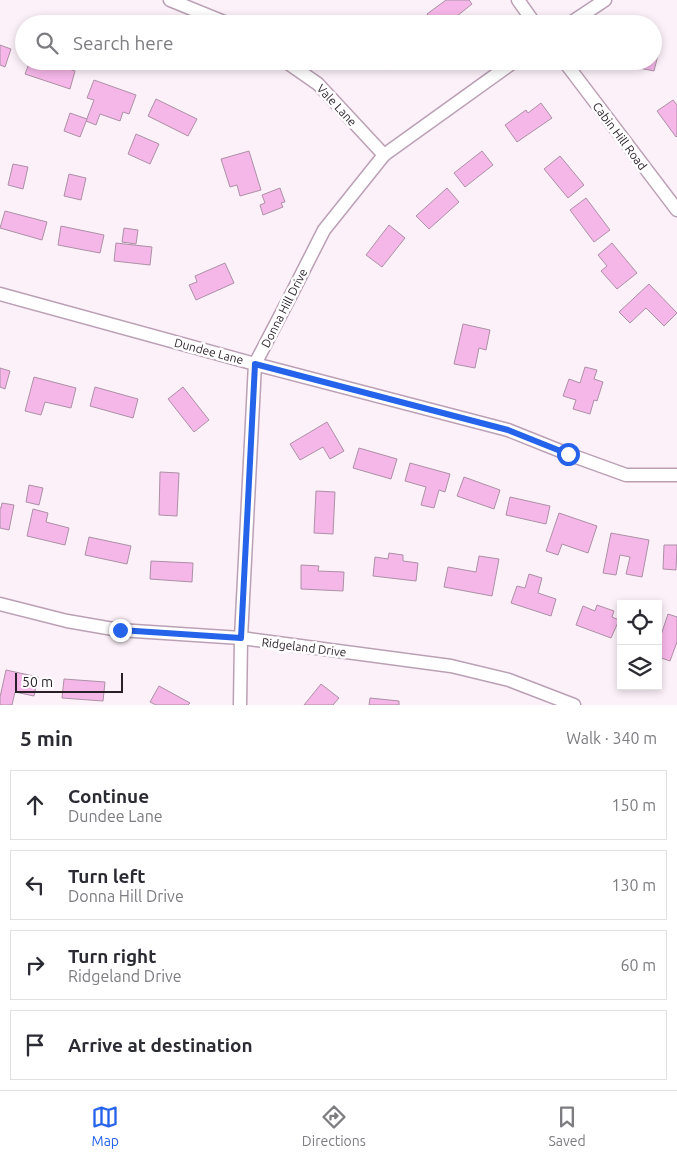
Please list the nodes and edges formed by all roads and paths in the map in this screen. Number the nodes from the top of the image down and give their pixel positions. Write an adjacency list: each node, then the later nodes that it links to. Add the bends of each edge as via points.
1 (170, 0): 4 (street)
2 (518, 0): 5 (street)
3 (605, 0): 6 (street)
4 (206, 15)
5 (529, 15)
6 (582, 15)
7 (298, 70): 10 (street, Vale Lane, via 318,84)
8 (502, 70): 10 (street, Donna Hill Drive)
9 (571, 70): 11 (street, Cabin Hill Road)
10 (384, 155): 13 (street, Donna Hill Drive, via 324,230)
11 (677, 210)
12 (0, 294): 13 (street, Dundee Lane)
13 (255, 364): 14 (street, Dundee Lane, via 508,430 626,475); 16 (street, Donna Hill Drive)
14 (677, 475)
15 (0, 604): 16 (street, Ridgeland Drive, via 120,630)
16 (241, 638): 17 (street, Donna Hill Drive); 18 (street, Ridgeland Drive, via 451,666 509,680)
17 (240, 705)
18 (574, 705)

